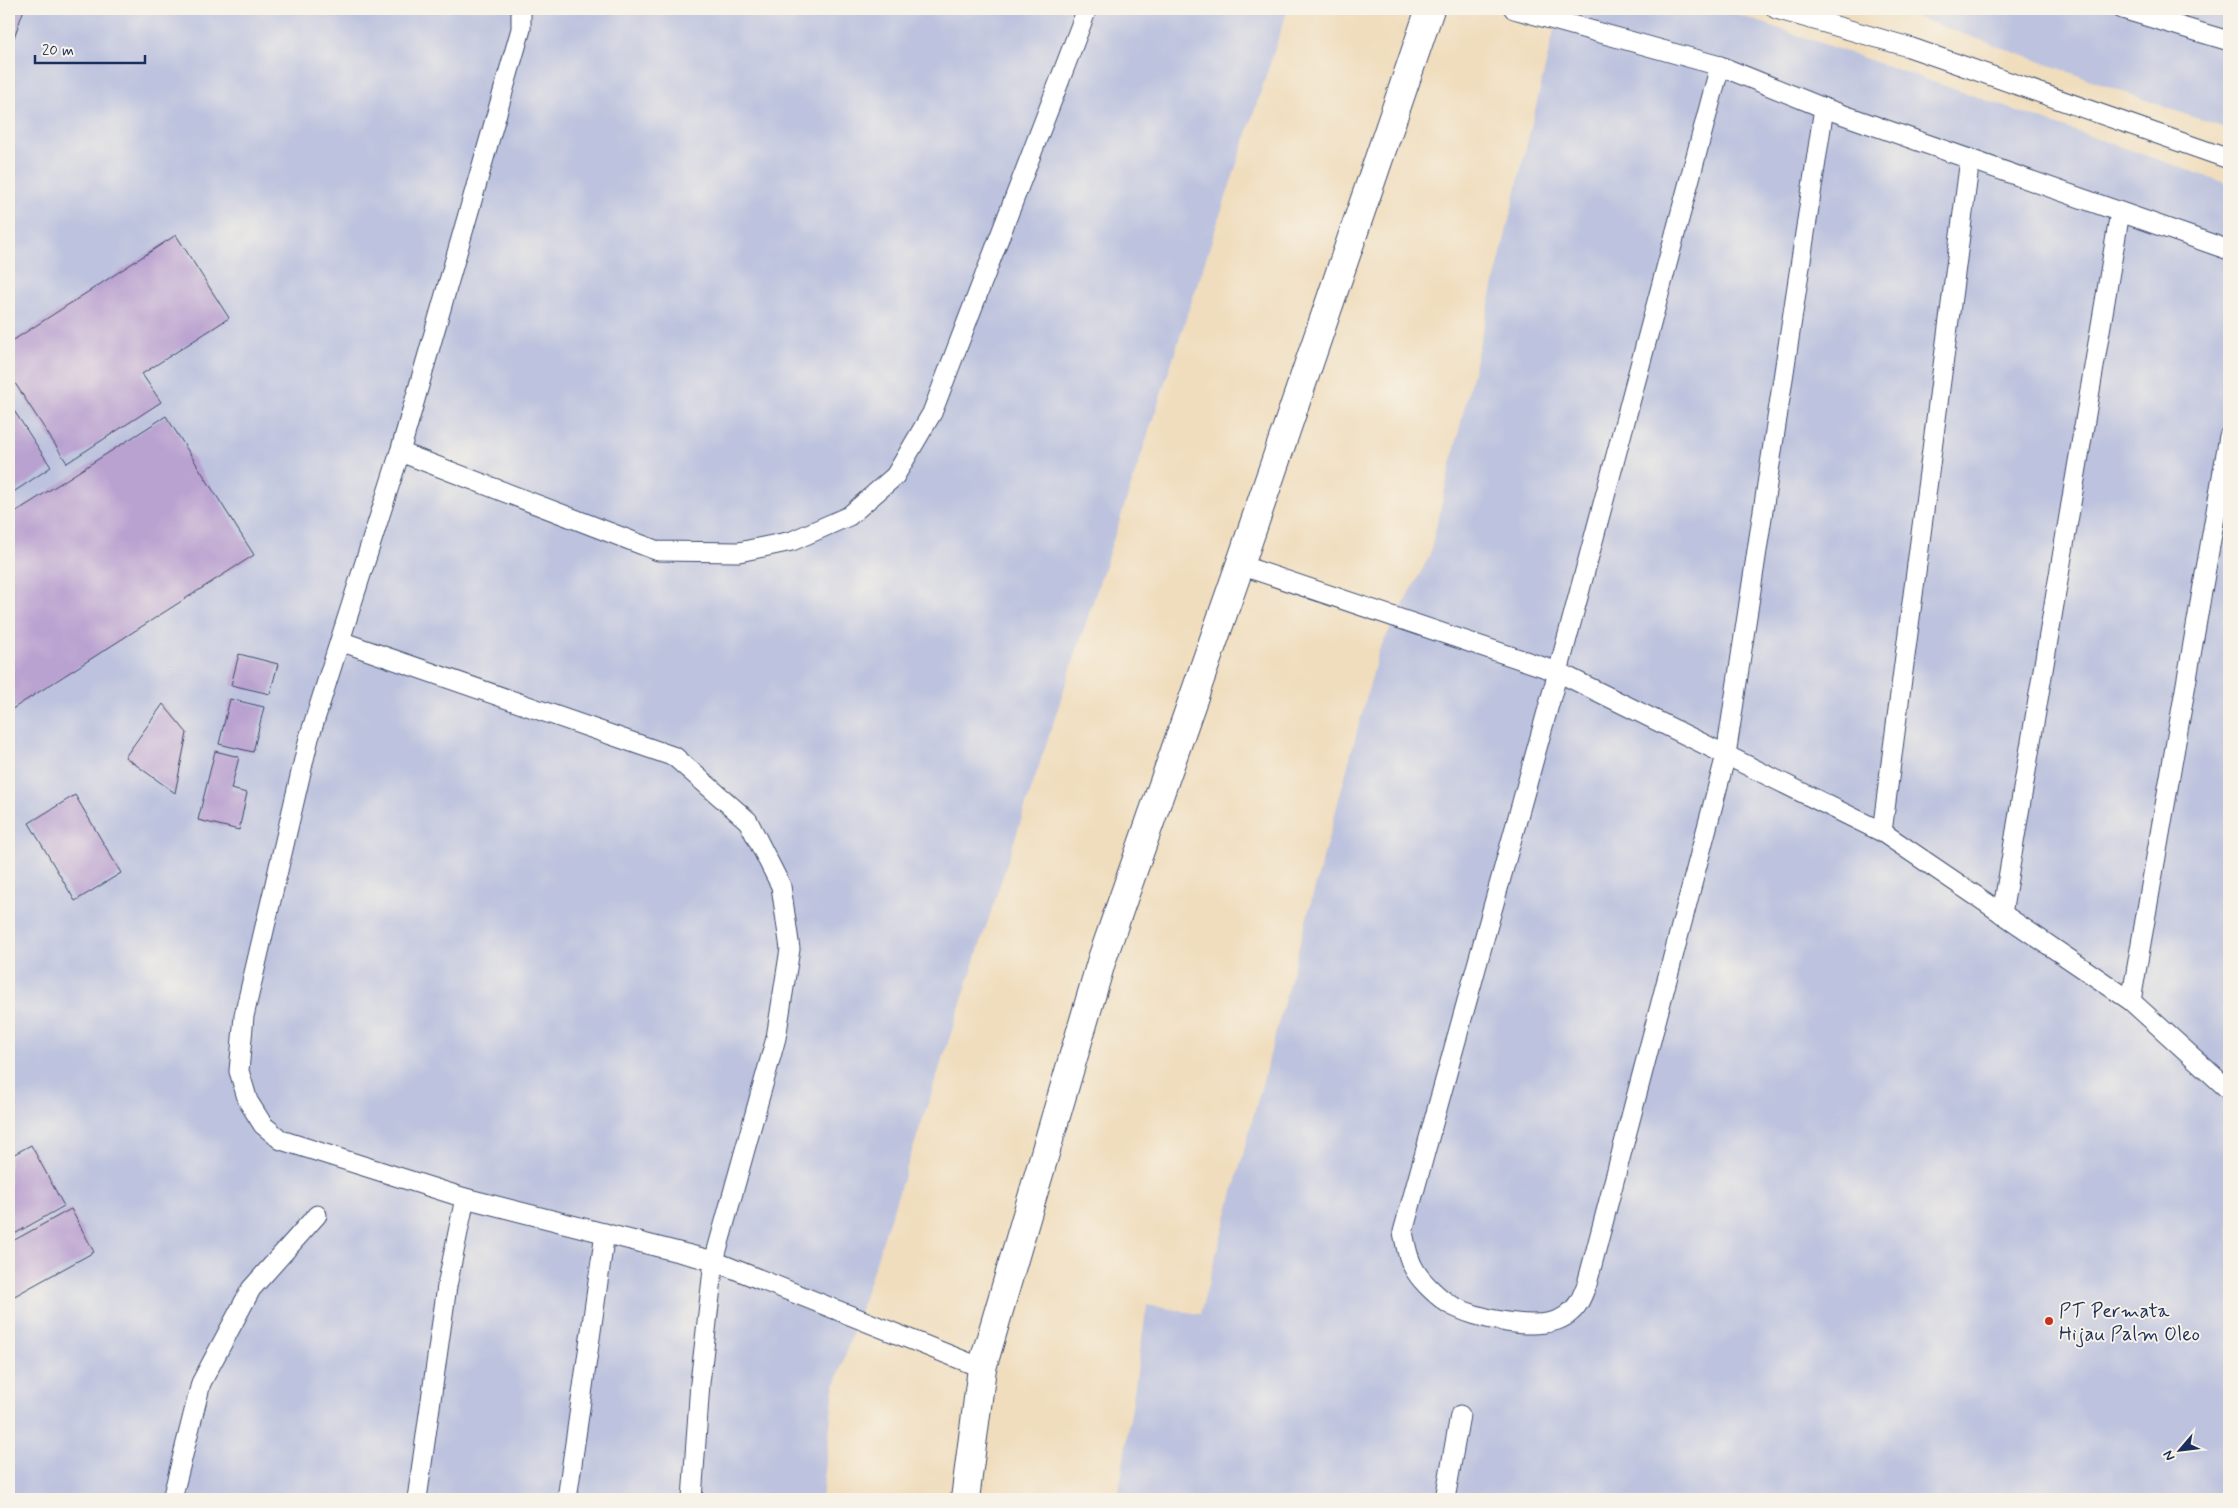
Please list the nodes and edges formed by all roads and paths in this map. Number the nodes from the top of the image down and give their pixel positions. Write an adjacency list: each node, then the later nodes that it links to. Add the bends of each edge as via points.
1 (521, 9): 15 (lane, via 521,29)
2 (1087, 9): 15 (lane, via 932,413 895,476 849,516 792,541 739,552 658,551)
3 (1430, 9): 16 (street)
4 (1514, 9): 8 (lane)
5 (1776, 9): 11 (lane, via 1909,47)
6 (2122, 9): 7 (lane)
7 (2229, 41)
8 (1720, 66): 9 (lane); 18 (lane)
9 (1824, 108): 10 (lane); 19 (lane)
10 (1970, 159): 12 (lane); 20 (lane)
11 (2229, 159)
12 (2120, 212): 13 (lane); 21 (lane)
13 (2229, 250)
14 (2229, 436): 22 (lane)
15 (400, 452): 17 (lane)
16 (1240, 565): 18 (lane); 28 (street, via 1102,959)
17 (340, 641): 24 (lane, via 309,738 244,1016 238,1071 248,1101 263,1125 281,1140); 27 (lane, via 675,757 748,821 781,886 790,949 776,1038)
18 (1558, 672): 19 (lane); 19 (lane, via 1403,1232 1407,1254 1416,1272 1449,1304 1495,1319 1532,1324 1551,1323 1579,1305)
19 (1726, 755): 20 (lane)
20 (1882, 832): 21 (lane)
21 (2002, 914): 22 (lane)
22 (2131, 1001): 23 (lane)
23 (2229, 1090)
24 (465, 1198): 26 (lane); 31 (lane, via 448,1286)
25 (317, 1215): 30 (lane, via 251,1289 201,1382)
26 (605, 1233): 27 (lane); 32 (lane)
27 (714, 1261): 28 (lane); 33 (lane, via 700,1383)
28 (982, 1368): 34 (street)
29 (1460, 1415): 35 (lane)
30 (172, 1499)
31 (417, 1499)
32 (567, 1499)
33 (692, 1499)
34 (965, 1499)
35 (1445, 1499)

